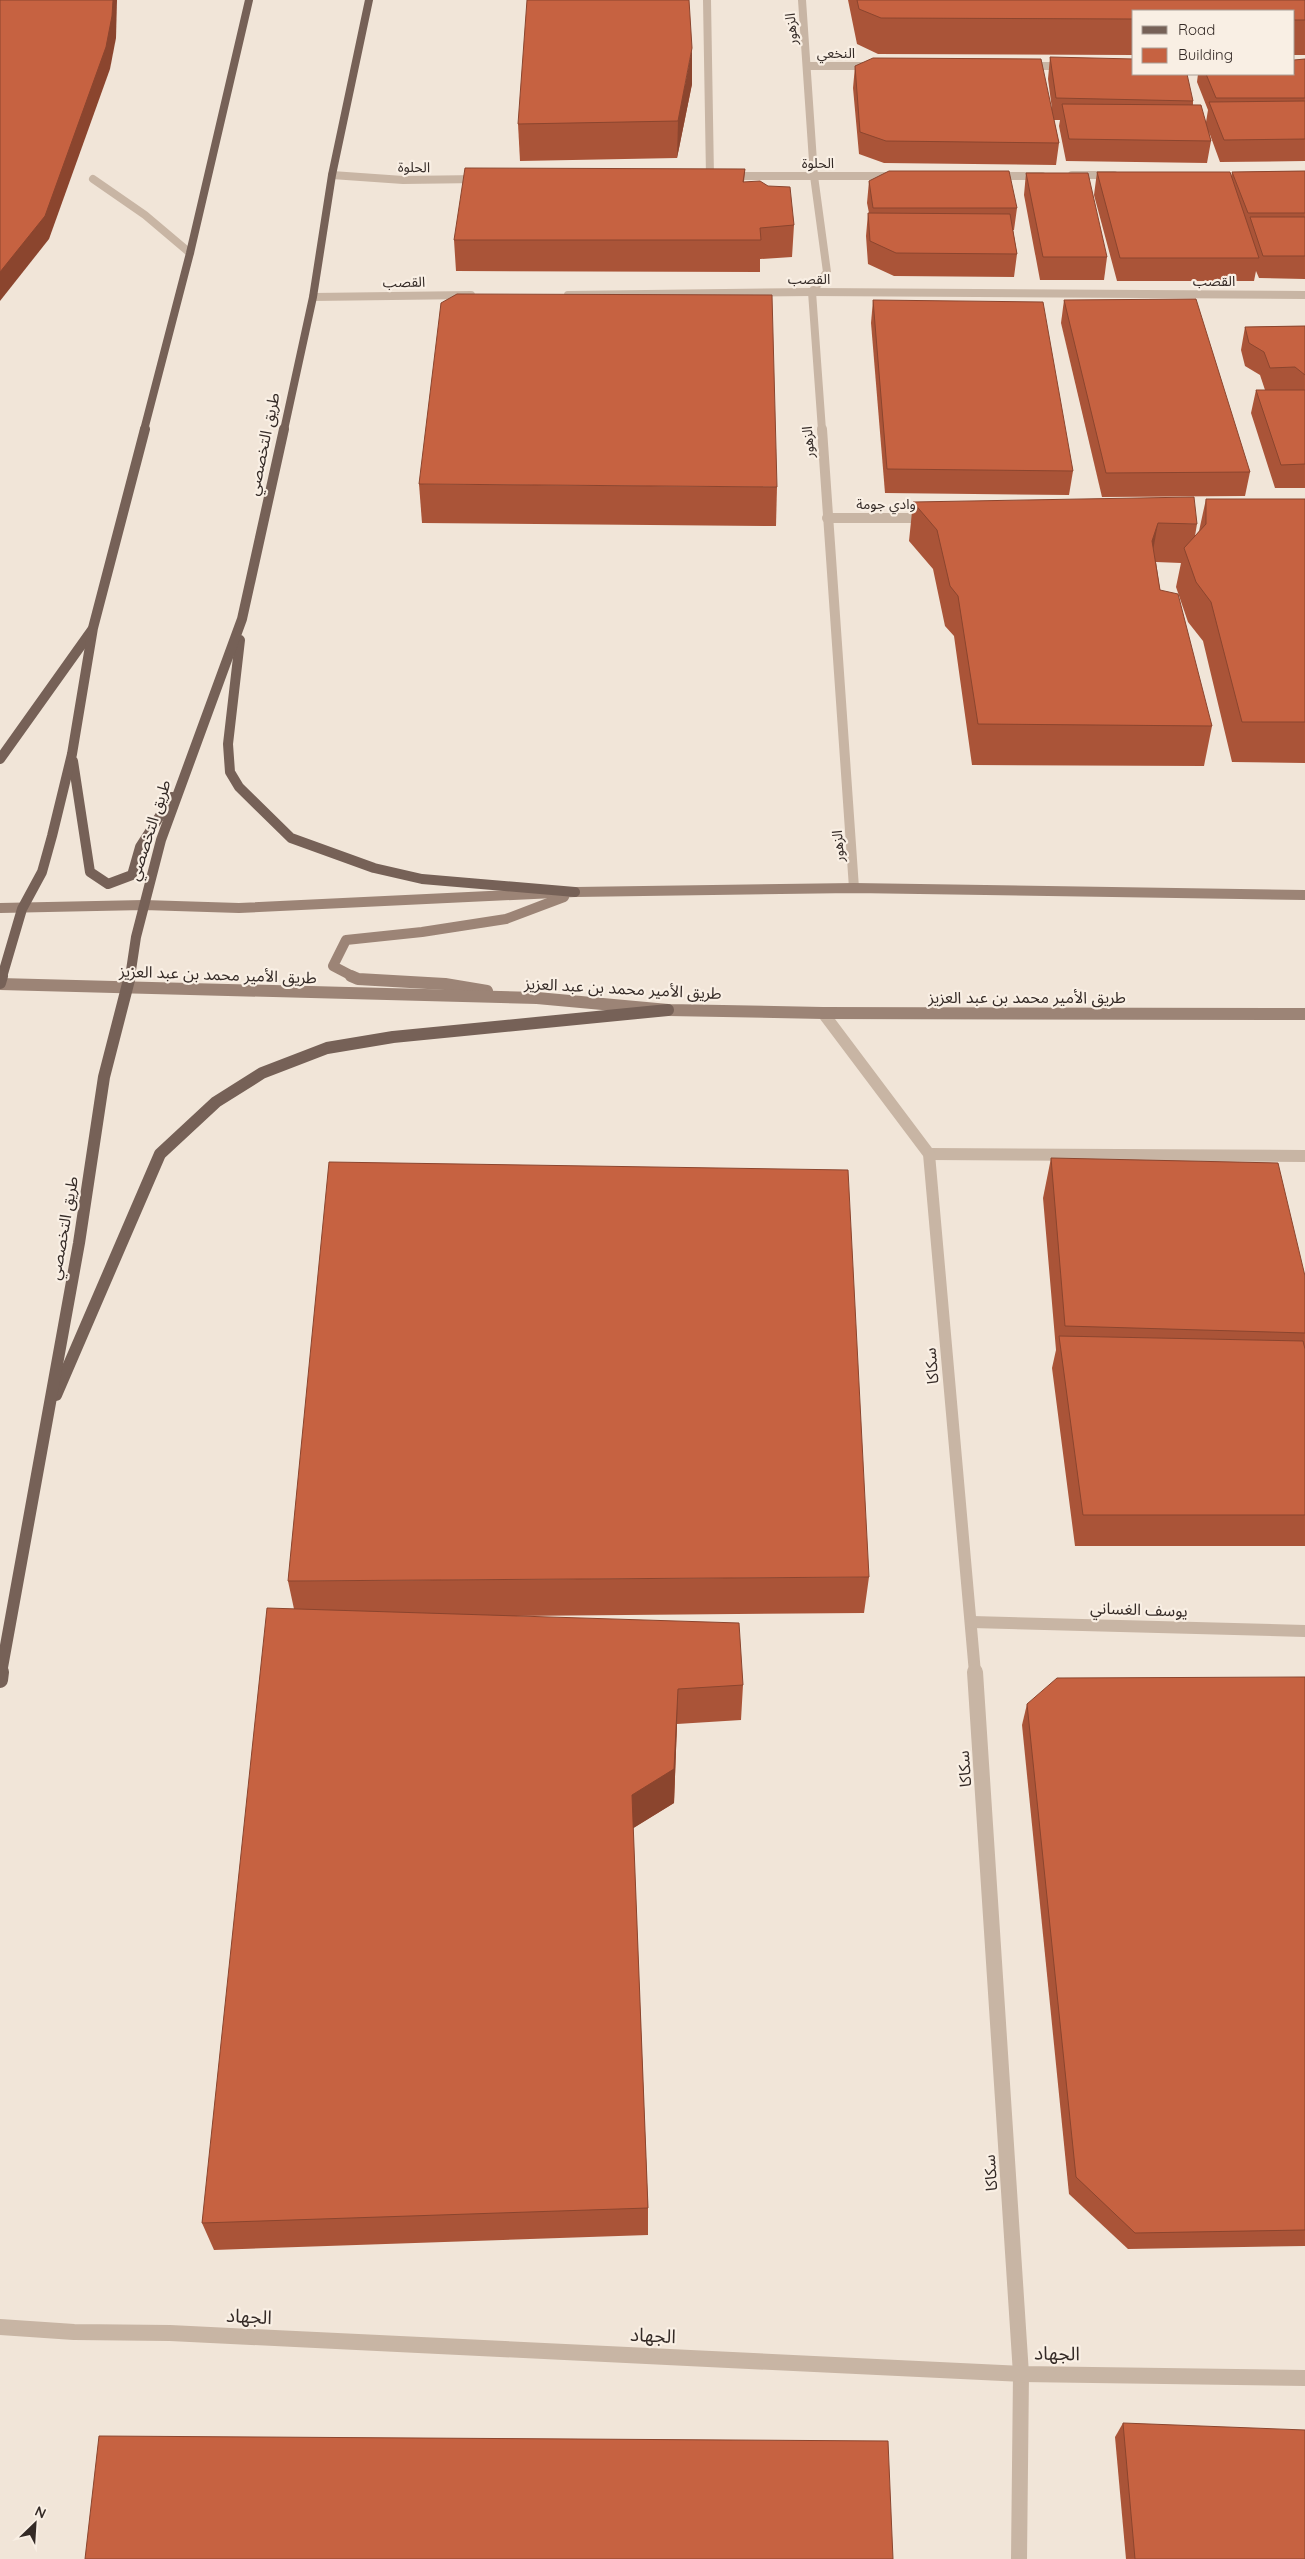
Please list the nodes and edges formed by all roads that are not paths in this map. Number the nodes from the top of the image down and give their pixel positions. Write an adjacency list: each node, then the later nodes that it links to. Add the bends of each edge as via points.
1 (249, 0): 20 (main road)
2 (369, 0): 9 (main road, طريق التخصصي)
3 (707, 0): 12 (street)
4 (802, 0): 5 (street, الزهور)
5 (808, 66): 6 (street, النخعي); 13 (street, الزهور)
6 (887, 66)
7 (1015, 66): 8 (street)
8 (1074, 66)
9 (332, 175): 19 (street, الحلوة, via 403,180); 25 (main road, طريق التخصصي)
10 (1118, 175): 17 (street)
11 (700, 176): 12 (street, الحلوة)
12 (710, 176): 13 (street, الحلوة)
13 (814, 176): 14 (street, الحلوة); 21 (street, الزهور, via 827,272)
14 (902, 176)
15 (981, 176): 16 (street)
16 (1050, 176)
17 (1060, 176)
18 (93, 179): 20 (street, via 145,215)
19 (492, 179)
20 (190, 253): 29 (main road)
21 (812, 292): 23 (street, القصب); 24 (street, القصب); 26 (street, الزهور)
22 (485, 295): 25 (street, القصب)
23 (554, 295)
24 (1305, 295)
25 (313, 297): 28 (main road, طريق التخصصي)
26 (827, 518): 27 (street, وادي جومة); 33 (street, الزهور)
27 (937, 518)
28 (242, 619): 32 (main road, طريق التخصصي); 34 (main road, via 228,744 230,772 239,787 291,838 374,868 422,879)
29 (93, 628): 30 (main road); 31 (main road)
30 (72, 754): 32 (main road, via 90,872 108,884 132,875 140,847); 38 (main road, via 42,872)
31 (0, 759)
32 (185, 775): 36 (main road, طريق التخصصي)
33 (854, 888): 34 (main road); 35 (main road)
34 (575, 892): 36 (main road, via 239,908); 41 (main road, via 506,919 346,940 333,966 358,979 445,984)
35 (1305, 895)
36 (144, 905): 38 (main road); 40 (main road, طريق التخصصي)
37 (0, 908): 38 (main road)
38 (22, 909): 39 (main road)
39 (0, 983): 40 (main road, طريق الأمير محمد بن عبد العزيز)
40 (128, 987): 41 (main road, طريق الأمير محمد بن عبد العزيز); 47 (main road, طريق التخصصي, via 104,1077 79,1243)
41 (537, 998): 42 (main road, طريق الأمير محمد بن عبد العزيز)
42 (668, 1010): 43 (main road, طريق الأمير محمد بن عبد العزيز); 47 (main road, via 393,1037 327,1048 262,1073 216,1102 160,1154)
43 (823, 1013): 44 (main road, طريق الأمير محمد بن عبد العزيز); 45 (street)
44 (1305, 1014)
45 (929, 1154): 46 (street); 48 (street, سكاكا)
46 (1305, 1156)
47 (46, 1418): 50 (main road, طريق التخصصي)
48 (972, 1622): 49 (street, يوسف الغساني); 52 (street, سكاكا)
49 (1305, 1631)
50 (0, 1680)
51 (0, 2327): 52 (street, الجهاد)
52 (1020, 2374): 53 (street, الجهاد); 54 (street, سكاكا)
53 (1305, 2378)
54 (1019, 2559)

